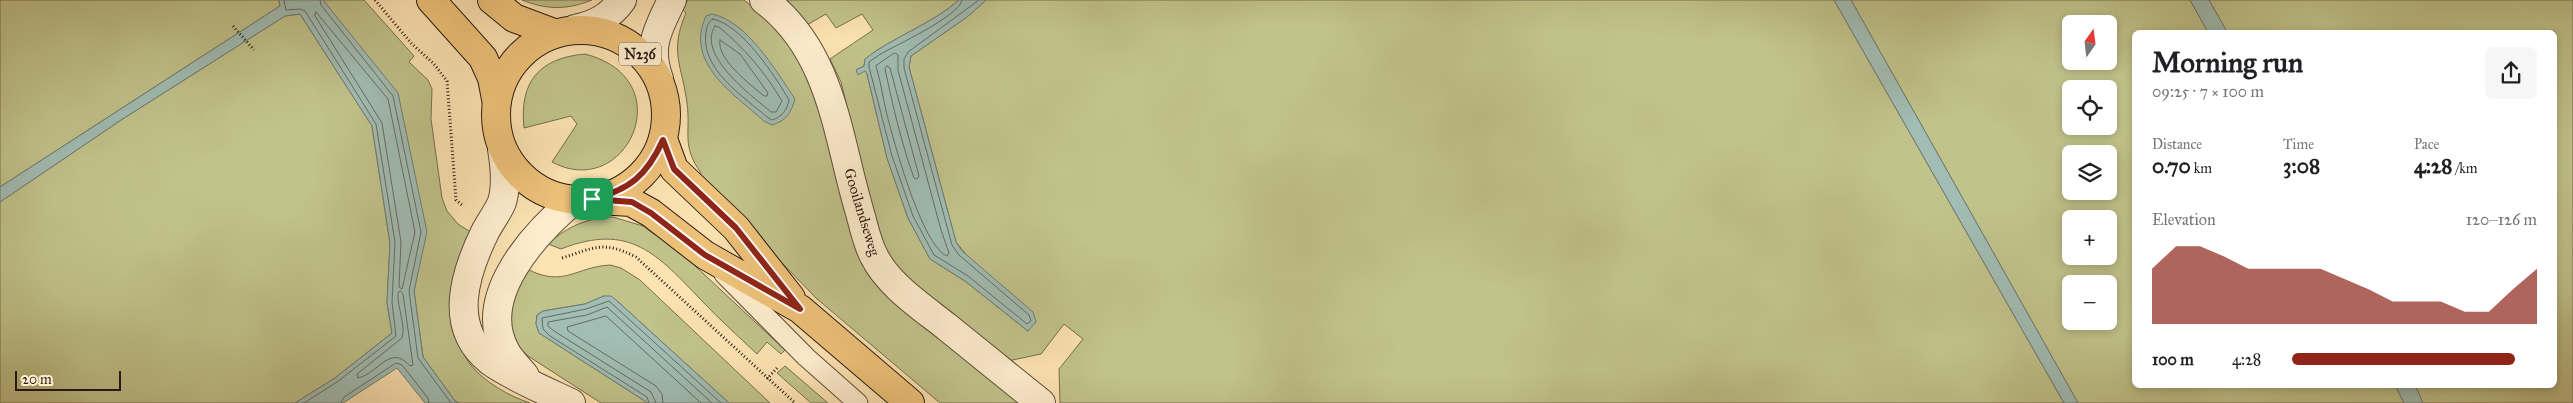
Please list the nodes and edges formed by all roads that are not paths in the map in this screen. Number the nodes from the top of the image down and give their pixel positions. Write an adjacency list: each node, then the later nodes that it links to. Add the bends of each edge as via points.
1 (431, 0): 8 (main road, N236, via 483,58 492,78)
2 (492, 0): 6 (main road, N236, via 514,18)
3 (622, 0): 6 (street, via 607,17 592,25)
4 (672, 0): 7 (street, via 656,34 653,49)
5 (764, 0): 18 (street, Gooilandseweg, via 808,47 822,74 874,257 910,298)
6 (564, 31): 7 (main road, N236, via 595,30 615,36 648,61); 8 (main road, N236, via 535,42 520,54 501,83)
7 (659, 79): 9 (main road, N236, via 665,98)
8 (496, 99): 10 (main road, N236, via 496,125)
9 (663, 140): 11 (main road, N236, via 642,175 627,187); 13 (main road, N236, via 674,169 736,228)
10 (502, 149): 11 (main road, N236, via 523,178 547,193); 14 (street, via 506,176 502,203 469,269 463,309 465,322 477,347 490,361)
11 (583, 200): 12 (main road, N236, via 632,202); 14 (street, via 548,222 527,246 503,289 498,310 499,334 505,352)
12 (705, 255): 13 (main road, N236); 16 (lane, via 806,357)
13 (800, 309): 17 (main road, N236)
14 (531, 383): 15 (street)
15 (571, 403)
16 (858, 403)
17 (910, 403)
18 (1041, 403)

